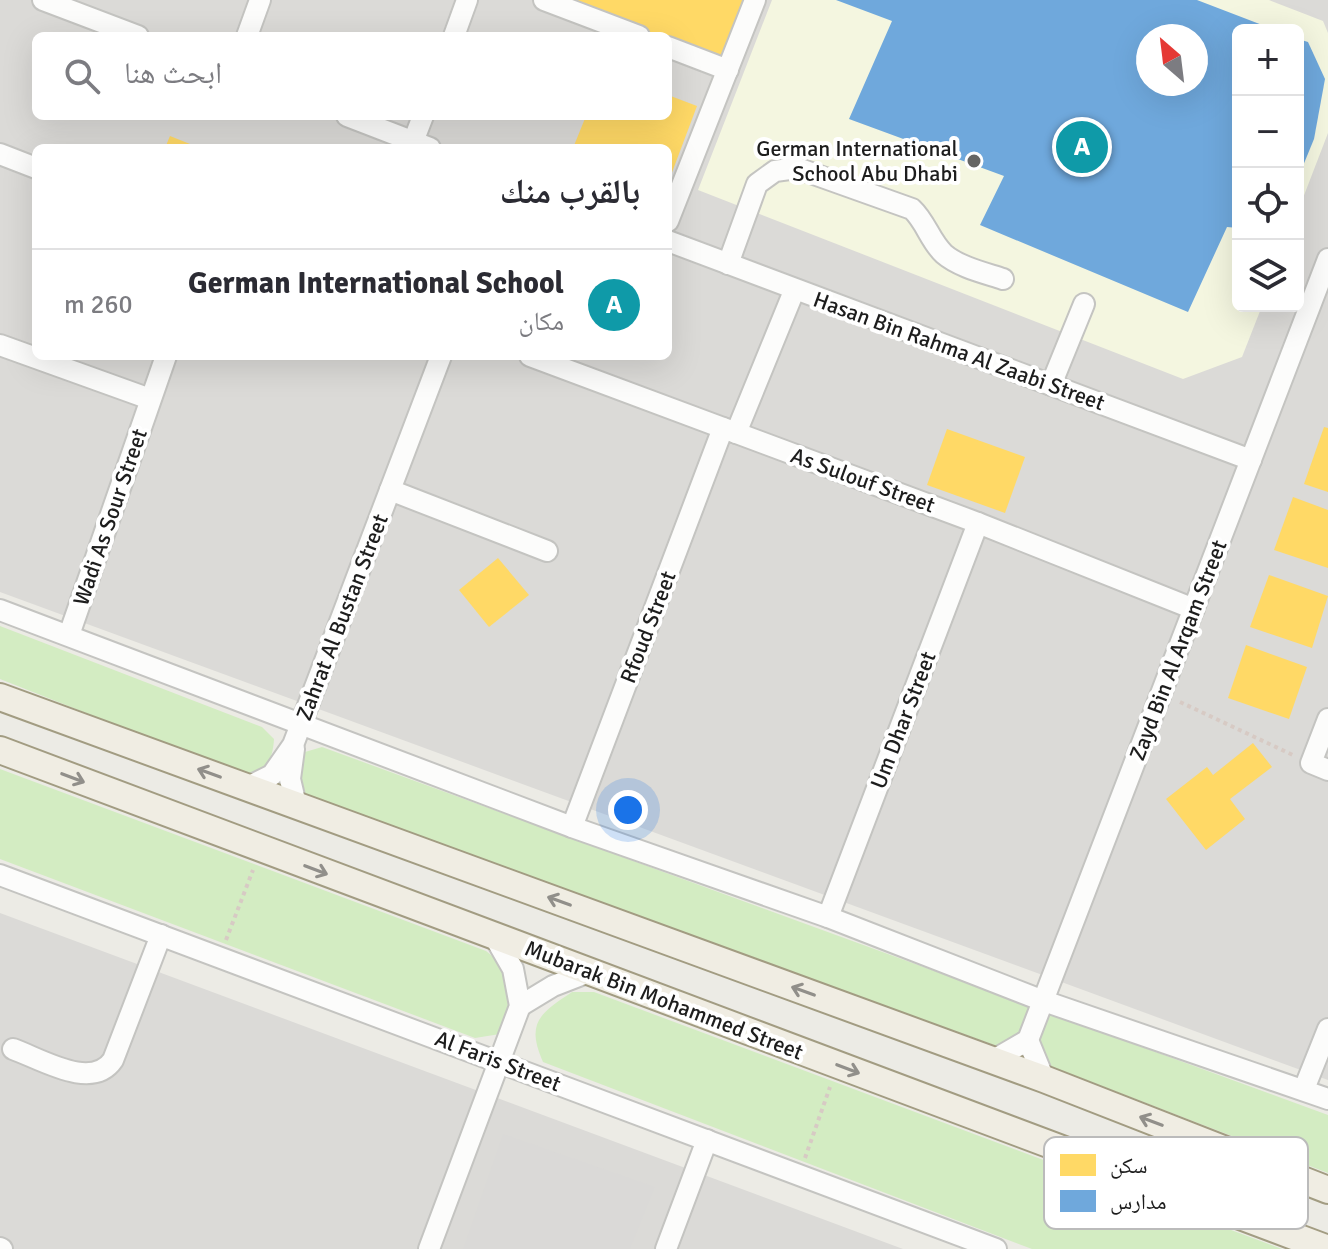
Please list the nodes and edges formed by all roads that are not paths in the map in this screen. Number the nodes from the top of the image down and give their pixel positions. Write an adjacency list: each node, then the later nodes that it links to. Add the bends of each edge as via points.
1 (43, 0): 6 (street)
2 (260, 0): 8 (street)
3 (467, 0): 9 (street)
4 (544, 0): 10 (street)
5 (755, 0): 12 (street)
6 (75, 5): 7 (street)
7 (130, 32)
8 (248, 32)
9 (455, 32)
10 (628, 32)
11 (672, 49): 12 (street)
12 (728, 70): 19 (street)
13 (357, 120): 15 (street)
14 (423, 120): 16 (street)
15 (419, 144)
16 (422, 144)
17 (0, 154): 18 (street)
18 (32, 166)
19 (672, 211)
20 (672, 243): 22 (street, Hasan Bin Rahma Al Zaabi Street)
21 (1328, 259): 35 (street, Zayd Bin Al Arqam Street)
22 (728, 264): 23 (street, via 757,184 775,171 797,168 912,209 945,255); 24 (street, Hasan Bin Rahma Al Zaabi Street)
23 (1003, 279)
24 (794, 291): 32 (street, Hasan Bin Rahma Al Zaabi Street); 34 (street, Rfoud Street)
25 (1084, 304): 32 (street)
26 (0, 345): 27 (street, Wadi As Sour Street)
27 (32, 357)
28 (42, 360): 33 (street, Wadi As Sour Street)
29 (165, 360): 33 (street, Wadi As Sour Street)
30 (439, 360): 36 (street, Zahrat Al Bustan Street)
31 (541, 360): 34 (street, As Sulouf Street)
32 (1051, 385): 35 (street, Hasan Bin Rahma Al Zaabi Street)
33 (150, 399): 41 (street, Wadi As Sour Street)
34 (729, 430): 37 (street, As Sulouf Street); 50 (street, Rfoud Street)
35 (1251, 460): 39 (street, Zayd Bin Al Arqam Street)
36 (390, 490): 38 (street, Zahrat Al Bustan Street); 44 (street, Zahrat Al Bustan Street)
37 (978, 523): 39 (street, As Sulouf Street); 52 (street, Um Dhar Street)
38 (547, 551)
39 (1194, 609): 56 (street, Zayd Bin Al Arqam Street)
40 (0, 610): 41 (street)
41 (69, 635): 44 (street)
42 (0, 697): 48 (main road, one-way to 42)
43 (1328, 719): 47 (street)
44 (302, 723): 45 (street, Zahrat Al Bustan Street); 50 (street)
45 (293, 745): 48 (street, Zahrat Al Bustan Street, via 272,775); 49 (street, Zahrat Al Bustan Street, via 290,779)
46 (0, 750): 54 (main road, Mubarak Bin Mohammed Street, one-way to 54)
47 (1320, 767)
48 (248, 787): 49 (main road)
49 (296, 805): 62 (main road, one-way to 49)
50 (572, 827): 52 (street)
51 (0, 875): 53 (street, Al Faris Street)
52 (828, 917): 56 (street)
53 (161, 935): 60 (street, via 113,1060 103,1070 83,1074); 61 (street, Al Faris Street)
54 (494, 936): 55 (main road, Mubarak Bin Mohammed Street); 57 (street, via 513,969)
55 (589, 972): 57 (street); 68 (main road, Mubarak Bin Mohammed Street, one-way to 68)
56 (1041, 1000): 59 (street, Zayd Bin Al Arqam Street); 64 (street)
57 (520, 1006): 61 (street)
58 (1328, 1029): 64 (street)
59 (1028, 1040): 62 (street); 63 (street)
60 (13, 1049)
61 (499, 1060): 67 (street, Al Faris Street); 72 (street)
62 (992, 1061): 63 (main road)
63 (1044, 1079): 66 (main road, one-way to 63)
64 (1304, 1089): 65 (street)
65 (1328, 1099)
66 (1192, 1137)
67 (707, 1140): 73 (street); 74 (street, Al Faris Street)
68 (1044, 1143)
69 (1308, 1182): 70 (main road, one-way to 69)
70 (1328, 1190)
71 (1275, 1229): 75 (main road, Mubarak Bin Mohammed Street, one-way to 75)
72 (429, 1249)
73 (666, 1249)
74 (996, 1249)
75 (1328, 1249)

